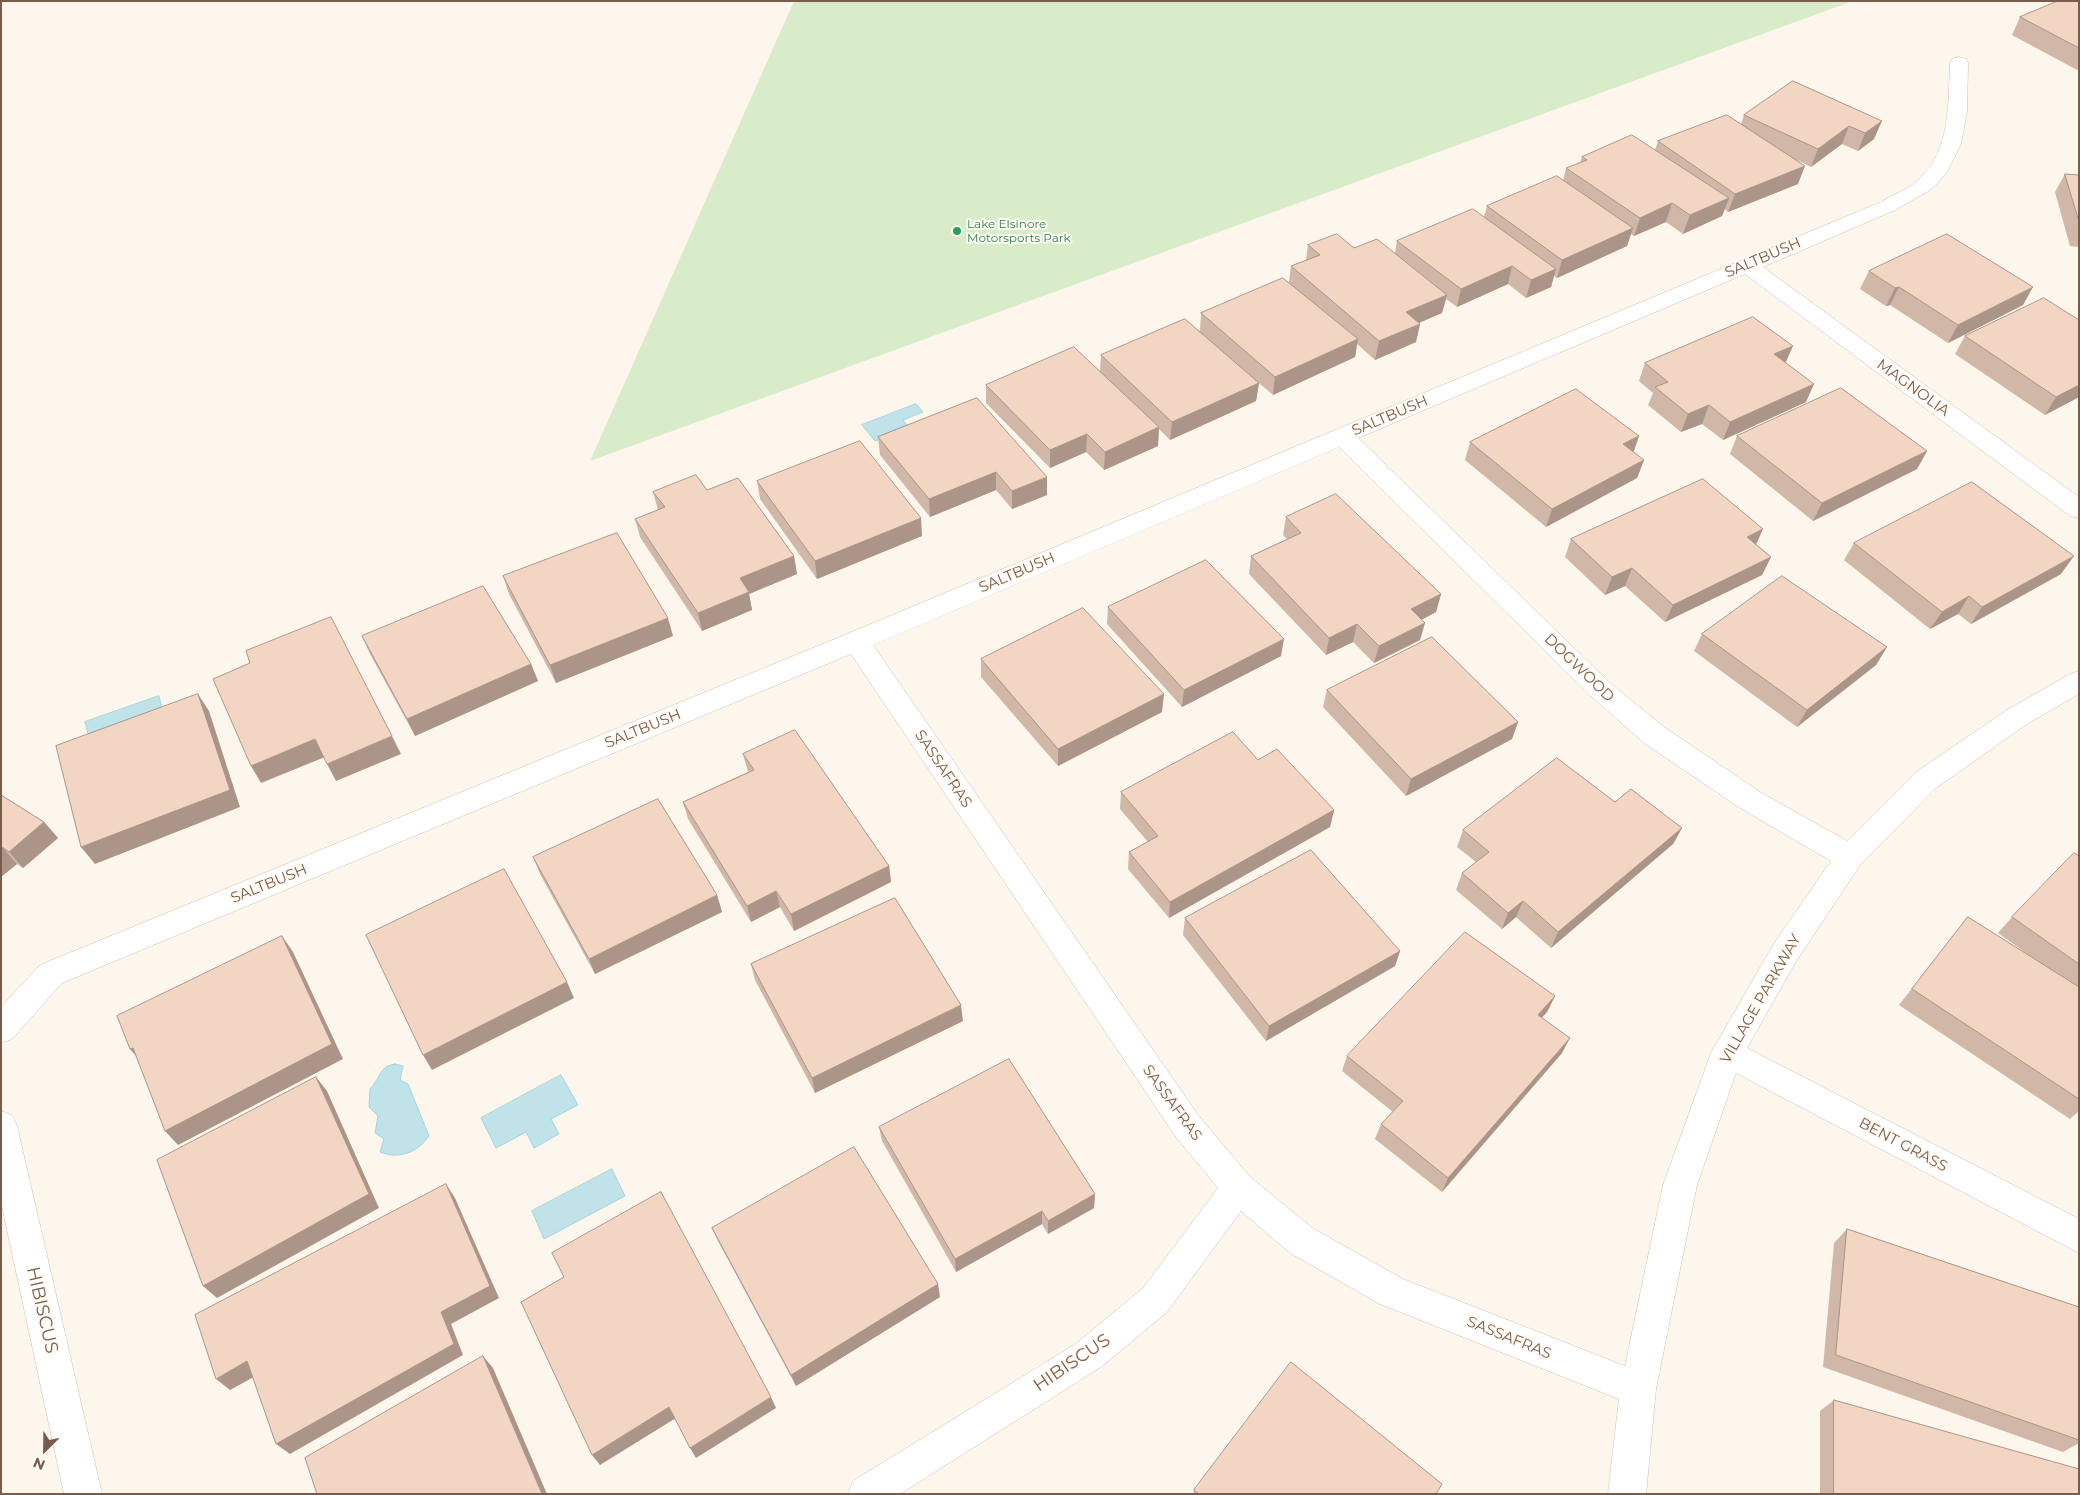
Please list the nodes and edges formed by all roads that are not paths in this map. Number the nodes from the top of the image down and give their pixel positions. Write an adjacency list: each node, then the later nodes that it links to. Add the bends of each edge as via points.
1 (1959, 63): 2 (street, SALTBUSH, via 1956,134 1943,166 1924,185 1888,206)
2 (1747, 265): 3 (street, SALTBUSH); 4 (street, MAGNOLIA)
3 (1342, 436): 5 (street, SALTBUSH); 7 (street, DOGWOOD, via 1600,690 1654,735 1750,800)
4 (2079, 510)
5 (856, 641): 8 (street, SALTBUSH, via 51,974); 11 (street, SASSAFRAS, via 1187,1126)
6 (2079, 681): 7 (street, VILLAGE PARKWAY, via 2016,717 1926,780)
7 (1850, 857): 9 (street, VILLAGE PARKWAY, via 1784,954)
8 (1, 1029)
9 (1727, 1053): 12 (street, BENT GRASS); 13 (street, VILLAGE PARKWAY, via 1680,1185)
10 (1, 1126): 14 (street, HIBISCUS)
11 (1238, 1188): 13 (street, SASSAFRAS, via 1302,1241 1392,1292); 15 (street, HIBISCUS, via 1154,1300 1089,1354)
12 (2079, 1237)
13 (1638, 1389): 16 (street, VILLAGE PARKWAY)
14 (83, 1494)
15 (866, 1494)
16 (1627, 1494)

